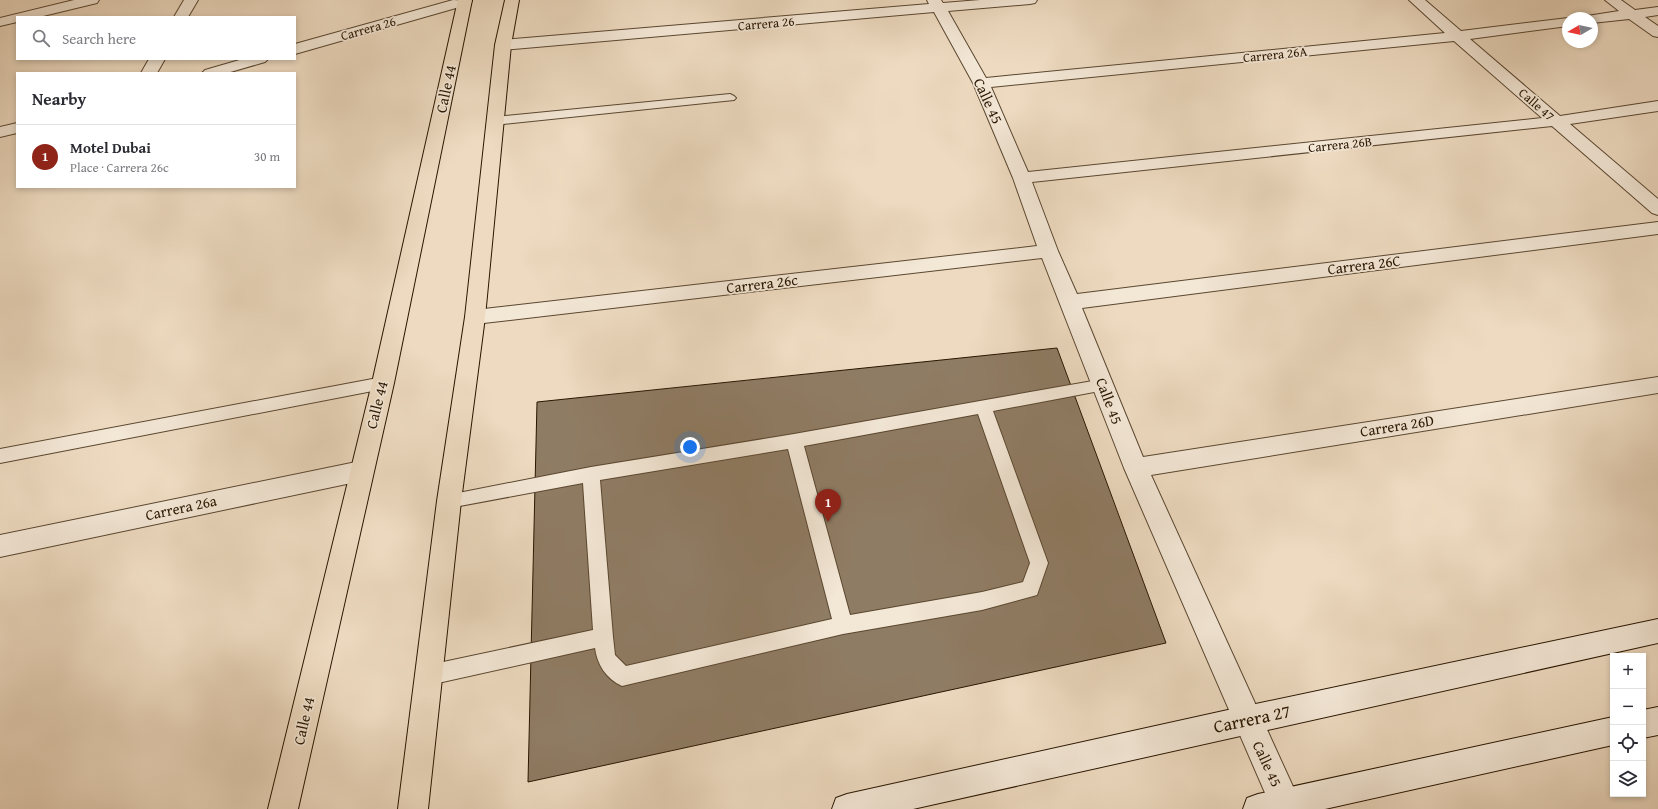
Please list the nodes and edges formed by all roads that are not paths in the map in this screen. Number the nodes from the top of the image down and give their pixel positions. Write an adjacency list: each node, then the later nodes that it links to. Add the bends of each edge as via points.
1 (92, 0): 11 (street)
2 (191, 0): 12 (street)
3 (465, 0): 20 (street, Carrera 26); 38 (main road, Calle 44)
4 (512, 0): 19 (main road)
5 (1030, 0): 8 (street, Carrera 26)
6 (1416, 0): 18 (street, Calle 47)
7 (1612, 0): 10 (street)
8 (936, 4): 19 (street, Carrera 26); 25 (street, Calle 45)
9 (1658, 11): 10 (street)
10 (1631, 14): 14 (street); 17 (street)
11 (25, 16)
12 (182, 16)
13 (16, 18): 15 (street)
14 (1598, 18)
15 (0, 22)
16 (1562, 23): 18 (street, Carrera 26A)
17 (1658, 33)
18 (1459, 36): 25 (street, Carrera 26A); 29 (street, Calle 47)
19 (503, 45): 28 (main road)
20 (296, 49)
21 (156, 60): 23 (street)
22 (256, 60): 24 (street)
23 (150, 72)
24 (214, 72)
25 (981, 83): 32 (street, Calle 45)
26 (730, 98): 28 (lane)
27 (1658, 106): 29 (street, Carrera 26B)
28 (494, 121): 37 (main road)
29 (1557, 121): 32 (street, Carrera 26B); 33 (street, Calle 47)
30 (16, 128): 31 (street)
31 (0, 132)
32 (1022, 178): 35 (street, Calle 45)
33 (1658, 209)
34 (1658, 228): 36 (street, Carrera 26C)
35 (1048, 251): 36 (street, Calle 45); 37 (street, Carrera 26c)
36 (1070, 302): 40 (street, Calle 45)
37 (475, 317): 47 (main road)
38 (383, 383): 43 (lane); 45 (main road, Calle 44)
39 (1658, 385): 44 (street, Carrera 26D)
40 (1104, 386): 41 (lane); 44 (street, Calle 45)
41 (982, 406): 42 (lane); 49 (lane, via 1039,563 1030,590)
42 (794, 441): 46 (lane); 49 (lane)
43 (0, 456)
44 (1136, 468): 53 (street, Calle 45)
45 (361, 471): 48 (street, Carrera 26a); 58 (main road, Calle 44)
46 (591, 474): 47 (lane); 51 (lane)
47 (449, 501): 52 (main road)
48 (0, 546)
49 (843, 625): 51 (lane, via 622,676 606,659)
50 (1658, 631): 53 (street, Carrera 27)
51 (603, 638): 52 (lane)
52 (428, 675): 59 (main road)
53 (1246, 720): 57 (street, Calle 45); 60 (street, Carrera 27)
54 (1658, 721): 55 (street)
55 (1646, 723)
56 (1610, 732): 57 (street)
57 (1271, 806)
58 (283, 809)
59 (413, 809)
60 (847, 809)

